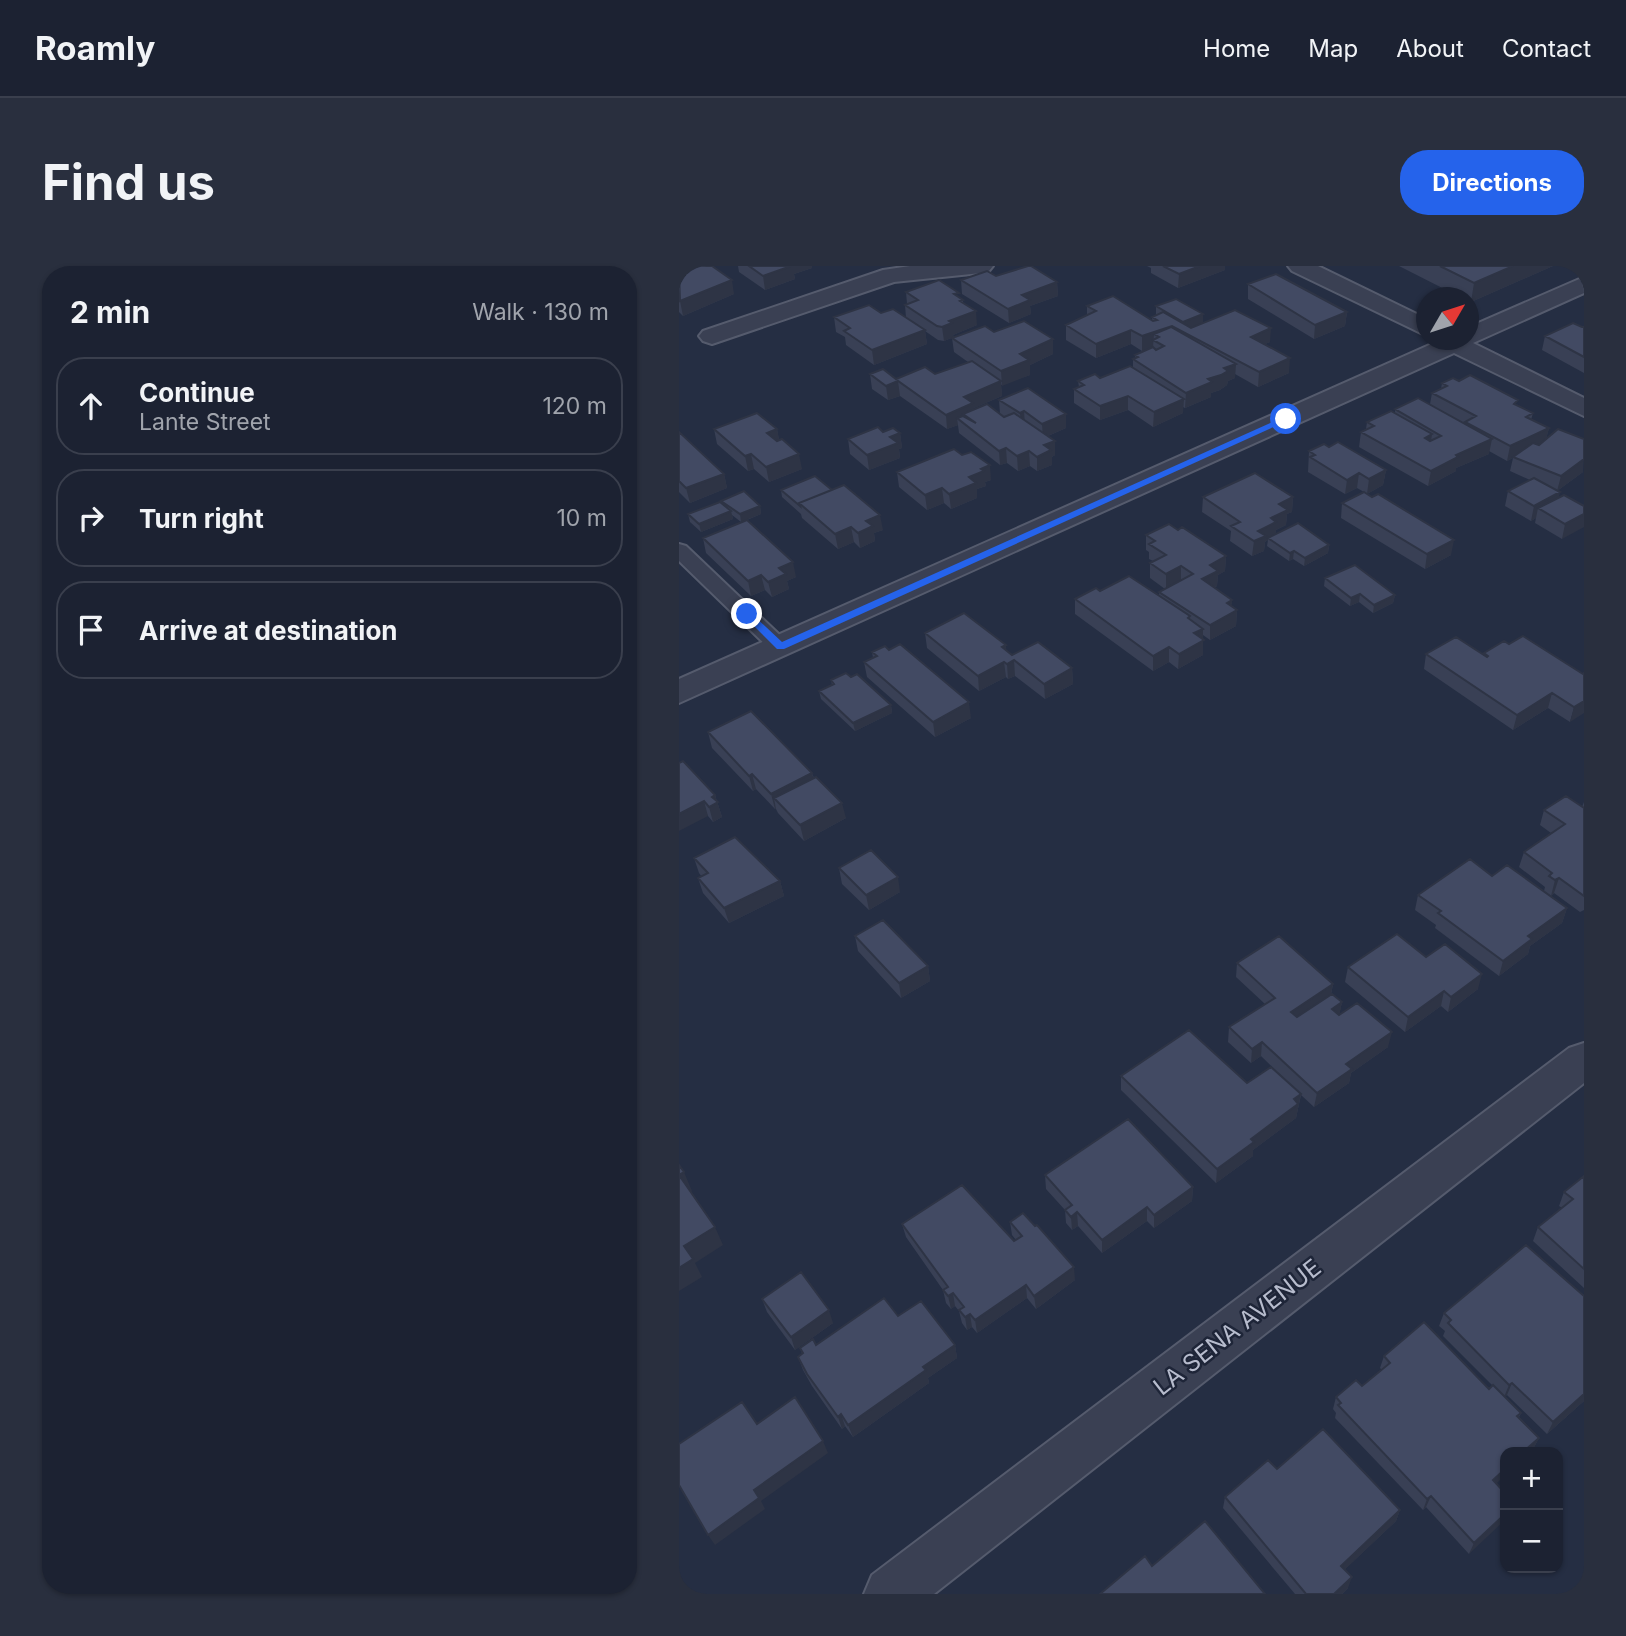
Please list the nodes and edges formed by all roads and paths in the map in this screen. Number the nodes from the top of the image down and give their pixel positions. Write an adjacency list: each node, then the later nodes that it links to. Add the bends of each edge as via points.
1 (981, 266): 6 (street, via 891,275)
2 (1303, 266): 4 (street)
3 (1584, 284): 5 (street)
4 (1416, 324)
5 (1479, 330)
6 (712, 336)
7 (1434, 350): 11 (street)
8 (1478, 350): 9 (street)
9 (1584, 408)
10 (679, 550): 11 (lane)
11 (780, 647): 12 (street)
12 (679, 692)
13 (1584, 1060): 14 (street, LA SENA AVENUE)
14 (891, 1594)

